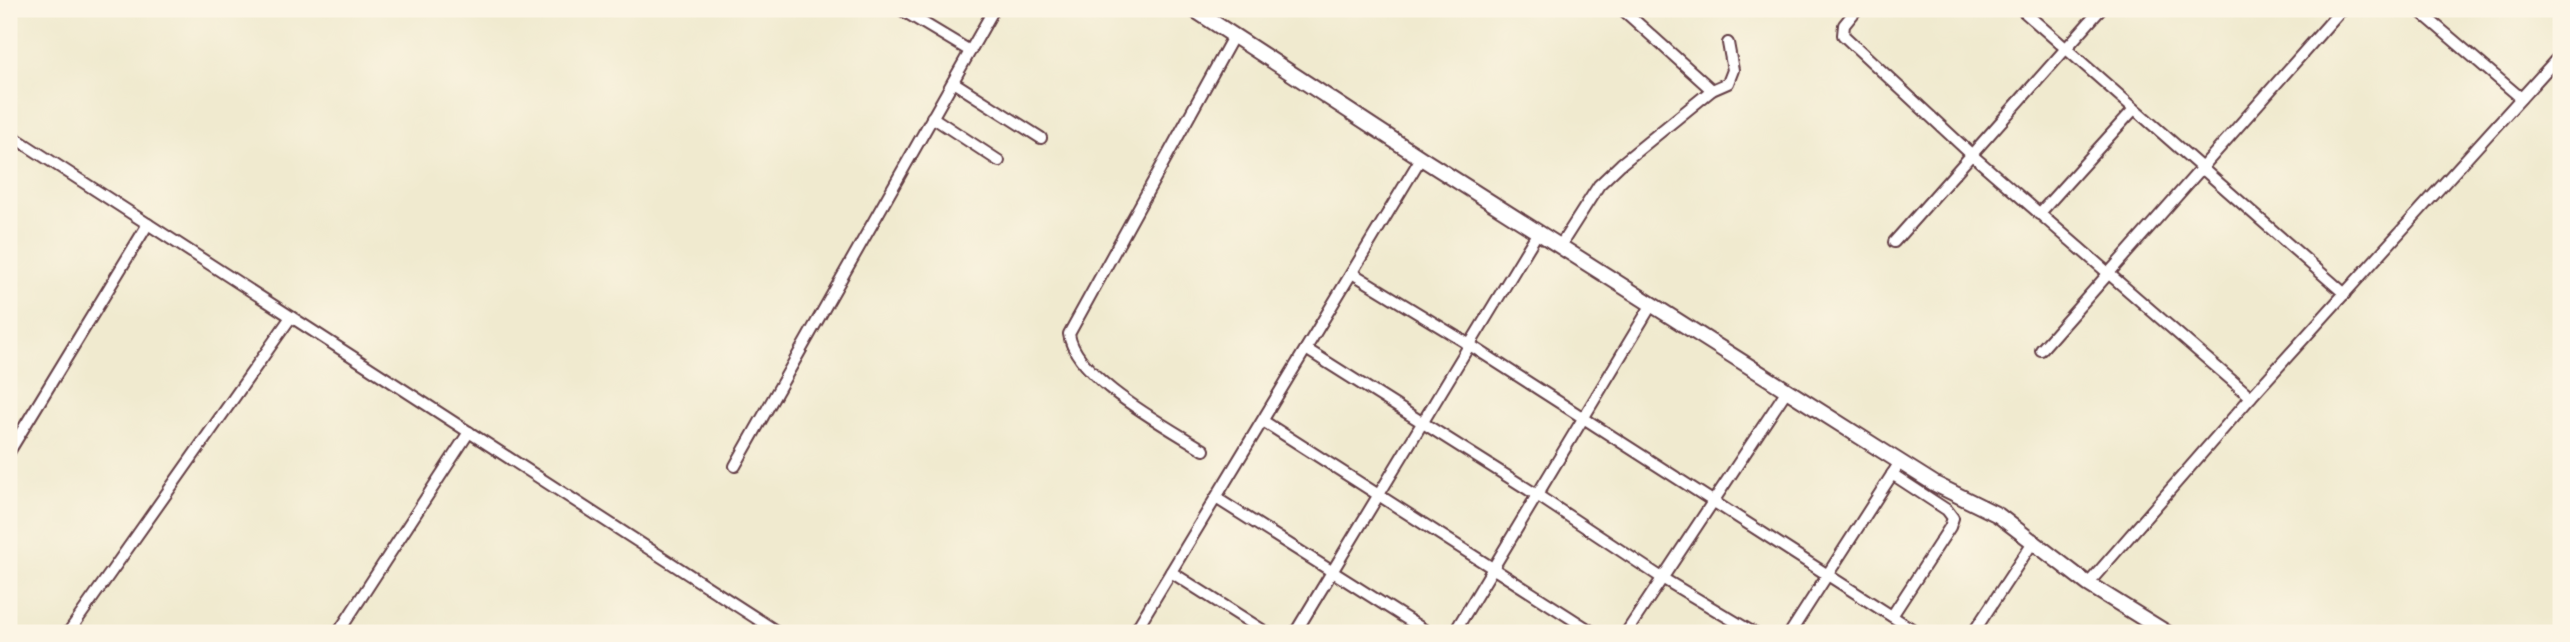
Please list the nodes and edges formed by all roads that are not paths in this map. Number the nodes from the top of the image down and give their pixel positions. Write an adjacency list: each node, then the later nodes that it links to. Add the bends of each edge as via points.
1 (900, 9): 13 (street)
2 (994, 9): 13 (street)
3 (1194, 9): 10 (street)
4 (1622, 9): 16 (street)
5 (1857, 9): 22 (street, via 1844,25 1843,35)
6 (2021, 9): 12 (street)
7 (2101, 9): 12 (street)
8 (2342, 9): 25 (street)
9 (2417, 9): 17 (street)
10 (1234, 35): 23 (street); 45 (street, via 1069,334 1098,381)
11 (1728, 43): 16 (street, via 1731,77 1724,87)
12 (2066, 49): 18 (street); 22 (street)
13 (970, 51): 15 (street)
14 (2561, 54): 17 (street)
15 (953, 82): 19 (street); 21 (street)
16 (1712, 90): 30 (street, via 1614,171 1587,202)
17 (2521, 98): 33 (street)
18 (2134, 109): 25 (street); 26 (street)
19 (932, 117): 24 (street); 47 (street)
20 (9, 134): 27 (street)
21 (1041, 138)
22 (1972, 155): 26 (street); 29 (street)
23 (1422, 158): 28 (street); 31 (street)
24 (999, 161)
25 (2200, 169): 32 (street); 33 (street)
26 (2039, 214): 32 (street)
27 (148, 224): 35 (street); 46 (street)
28 (1538, 232): 30 (street); 36 (street)
29 (1894, 243)
30 (1560, 246): 34 (street)
31 (1352, 273): 36 (street); 37 (street)
32 (2108, 274): 38 (street); 40 (street)
33 (2345, 294): 40 (street)
34 (1652, 304): 39 (street); 41 (street)
35 (291, 317): 44 (street); 61 (street)
36 (1470, 345): 41 (street); 43 (street)
37 (1306, 349): 42 (street); 43 (street)
38 (2041, 350)
39 (1787, 390): 48 (street); 52 (street)
40 (2251, 397): 59 (street)
41 (1583, 419): 50 (street); 52 (street)
42 (1262, 421): 49 (street); 51 (street)
43 (1422, 423): 49 (street); 50 (street)
44 (469, 432): 62 (street); 63 (street)
45 (1204, 450)
46 (9, 452)
47 (735, 466)
48 (1896, 468): 53 (street, via 1998,515); 57 (street); 60 (street, via 1953,518)
49 (1379, 495): 54 (street); 55 (street)
50 (1537, 495): 54 (street); 58 (street)
51 (1216, 498): 55 (street); 56 (street)
52 (1712, 502): 57 (street); 58 (street)
53 (2034, 542): 59 (street); 74 (street)
54 (1493, 568): 68 (street); 69 (street)
55 (1332, 571): 66 (street); 67 (street)
56 (1171, 572): 64 (street); 65 (street)
57 (1828, 575): 60 (street); 72 (street)
58 (1662, 578): 70 (street); 71 (street)
59 (2088, 583): 75 (street)
60 (1892, 616): 73 (street)
61 (68, 633)
62 (338, 633)
63 (779, 633)
64 (1135, 633)
65 (1267, 633)
66 (1295, 633)
67 (1429, 633)
68 (1454, 633)
69 (1594, 633)
70 (1626, 633)
71 (1755, 633)
72 (1790, 633)
73 (1918, 633)
74 (1973, 633)
75 (2168, 633)

